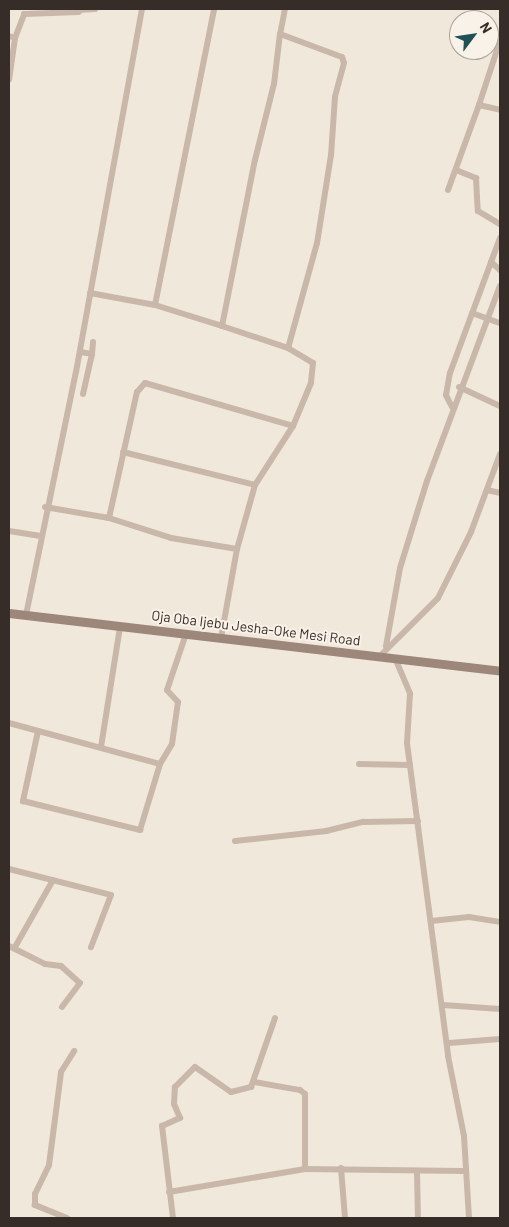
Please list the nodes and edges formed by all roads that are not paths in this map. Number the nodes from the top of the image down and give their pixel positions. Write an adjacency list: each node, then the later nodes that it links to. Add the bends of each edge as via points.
1 (95, 9): 5 (street)
2 (142, 9): 19 (street)
3 (214, 9): 20 (street)
4 (285, 9): 6 (street)
5 (78, 10): 7 (street, via 24,14)
6 (280, 34): 24 (street, via 274,84 255,160); 26 (street, via 342,57 344,63 335,97 331,155 317,243)
7 (12, 37): 9 (street)
8 (500, 41): 10 (street)
9 (9, 80)
10 (479, 105): 11 (street); 12 (street)
11 (500, 110)
12 (456, 170): 13 (street); 14 (street, via 476,178 478,211)
13 (448, 190)
14 (500, 224)
15 (500, 238): 16 (street)
16 (491, 262): 17 (street); 21 (street)
17 (500, 270)
18 (500, 286): 22 (street)
19 (90, 292): 20 (street); 27 (street)
20 (155, 305): 24 (street)
21 (472, 313): 22 (street); 32 (street, via 447,383)
22 (487, 319): 23 (street); 29 (street)
23 (500, 323)
24 (222, 326): 26 (street)
25 (93, 342): 28 (street)
26 (288, 348): 33 (street, via 310,359 314,368)
27 (80, 352): 28 (street); 39 (street)
28 (92, 354): 30 (street)
29 (459, 387): 31 (street); 32 (street)
30 (83, 394)
31 (500, 406)
32 (452, 408): 49 (street, via 400,568)
33 (293, 426): 34 (street, via 144,383 137,392); 36 (street)
34 (123, 452): 36 (street); 40 (street)
35 (500, 454): 37 (street)
36 (254, 485): 43 (street)
37 (487, 490): 38 (street); 49 (street, via 438,598 416,624)
38 (500, 493)
39 (45, 507): 40 (street); 42 (street)
40 (109, 518): 43 (street, via 171,538)
41 (9, 531): 42 (street)
42 (41, 536): 45 (street)
43 (237, 549): 48 (street)
44 (9, 613): 45 (main road, Oja Oba Ijebu Jesha-Oke Mesi Road)
45 (26, 615): 46 (main road, Oja Oba Ijebu Jesha-Oke Mesi Road)
46 (120, 627): 47 (main road, Oja Oba Ijebu Jesha-Oke Mesi Road); 55 (street)
47 (186, 634): 48 (main road, Oja Oba Ijebu Jesha-Oke Mesi Road); 56 (street, via 167,690 178,702 172,744)
48 (220, 638): 50 (main road, Oja Oba Ijebu Jesha-Oke Mesi Road)
49 (386, 646): 50 (street)
50 (380, 656): 51 (main road, Oja Oba Ijebu Jesha-Oke Mesi Road)
51 (395, 658): 52 (main road, Oja Oba Ijebu Jesha-Oke Mesi Road); 58 (street, via 410,694 407,734)
52 (500, 671)
53 (9, 723): 54 (street)
54 (38, 731): 55 (street); 56 (street, via 23,801 140,830)
55 (101, 747): 56 (street)
56 (160, 764)
57 (359, 764): 58 (street)
58 (410, 765): 59 (street)
59 (418, 821): 60 (street, via 363,822 326,832); 63 (street)
60 (235, 840)
61 (9, 869): 62 (street)
62 (53, 880): 65 (street); 66 (street, via 112,895)
63 (431, 921): 64 (street, via 469,917); 67 (street)
64 (500, 922)
65 (12, 946): 68 (street, via 45,964 61,966 80,983)
66 (91, 947)
67 (443, 1004): 69 (street); 72 (street)
68 (62, 1007)
69 (500, 1009)
70 (276, 1018): 74 (street)
71 (500, 1039): 72 (street)
72 (449, 1043): 77 (street, via 464,1136)
73 (74, 1051): 80 (street, via 61,1072 49,1165 35,1194 35,1205)
74 (254, 1082): 76 (street, via 303,1092); 79 (street, via 246,1089 231,1092 200,1069 187,1071 173,1096 180,1118 162,1126)
75 (341, 1168): 76 (street); 78 (street); 82 (street)
76 (305, 1169): 79 (street)
77 (463, 1171): 78 (street); 84 (street)
78 (417, 1172): 83 (street)
79 (169, 1192): 81 (street)
80 (68, 1218)
81 (173, 1218)
82 (346, 1218)
83 (418, 1218)
84 (469, 1218)

